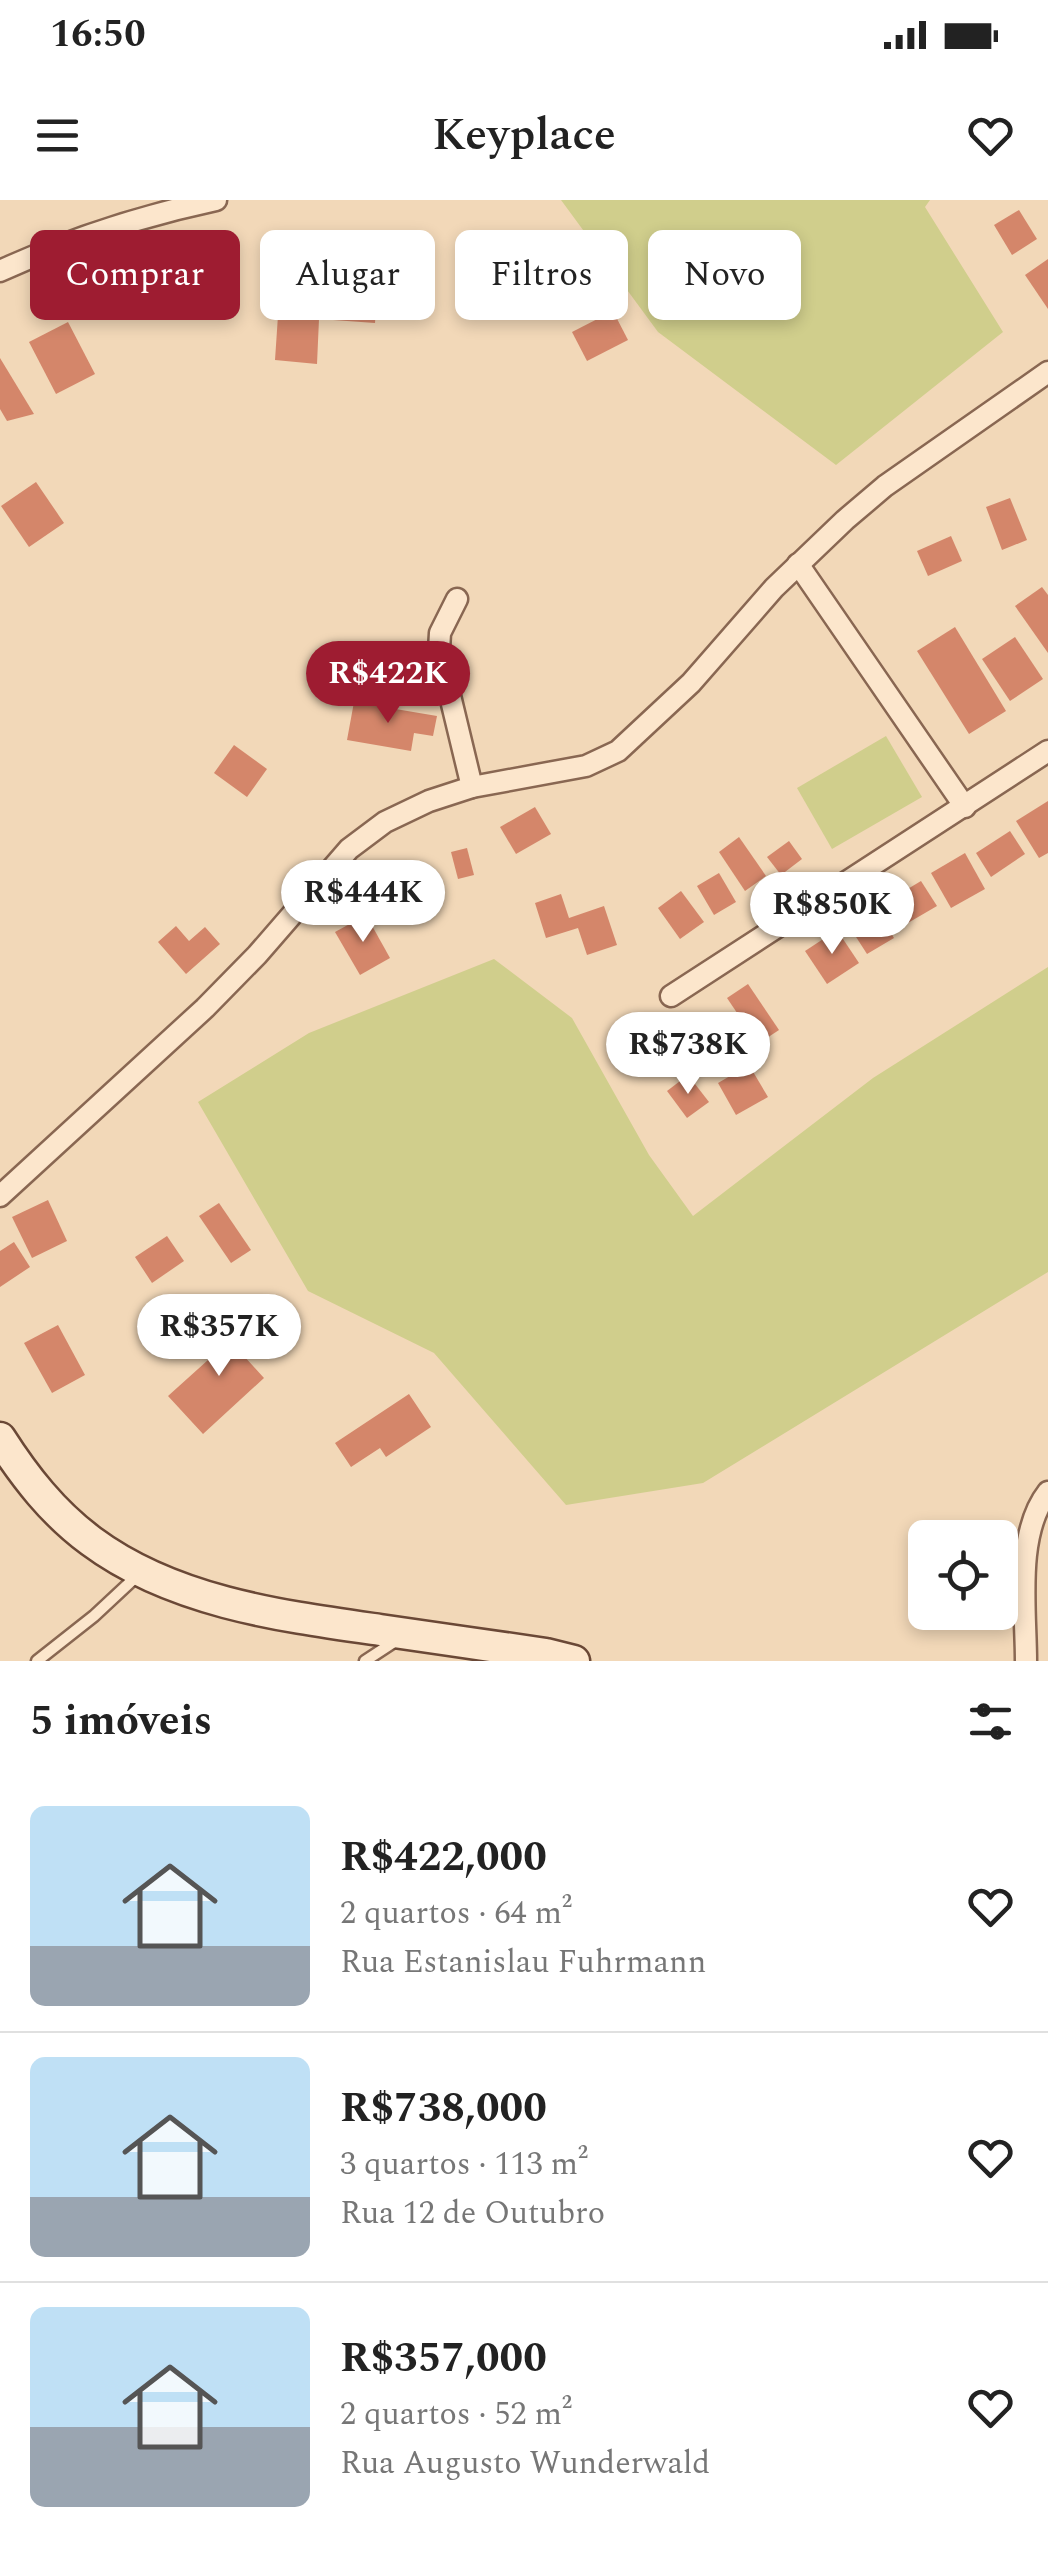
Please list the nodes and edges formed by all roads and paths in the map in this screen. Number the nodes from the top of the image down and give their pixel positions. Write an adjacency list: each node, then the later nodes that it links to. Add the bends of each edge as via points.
1 (216, 200): 2 (street, via 127,221)
2 (0, 270)
3 (1048, 372): 4 (street, via 885,486)
4 (798, 564): 7 (street, via 618,751 586,766); 8 (street)
5 (457, 599): 7 (street, via 439,650)
6 (1048, 751): 8 (street)
7 (472, 787): 10 (street, via 385,822 349,850 205,1008)
8 (965, 806): 9 (street)
9 (671, 996)
10 (0, 1196)
11 (0, 1438): 13 (main road, via 50,1505)
12 (1048, 1492): 18 (street, via 1025,1546)
13 (142, 1572): 14 (main road, via 220,1601); 15 (lane)
14 (406, 1634): 16 (lane); 17 (main road)
15 (38, 1661)
16 (365, 1661)
17 (574, 1661)
18 (1026, 1661)

